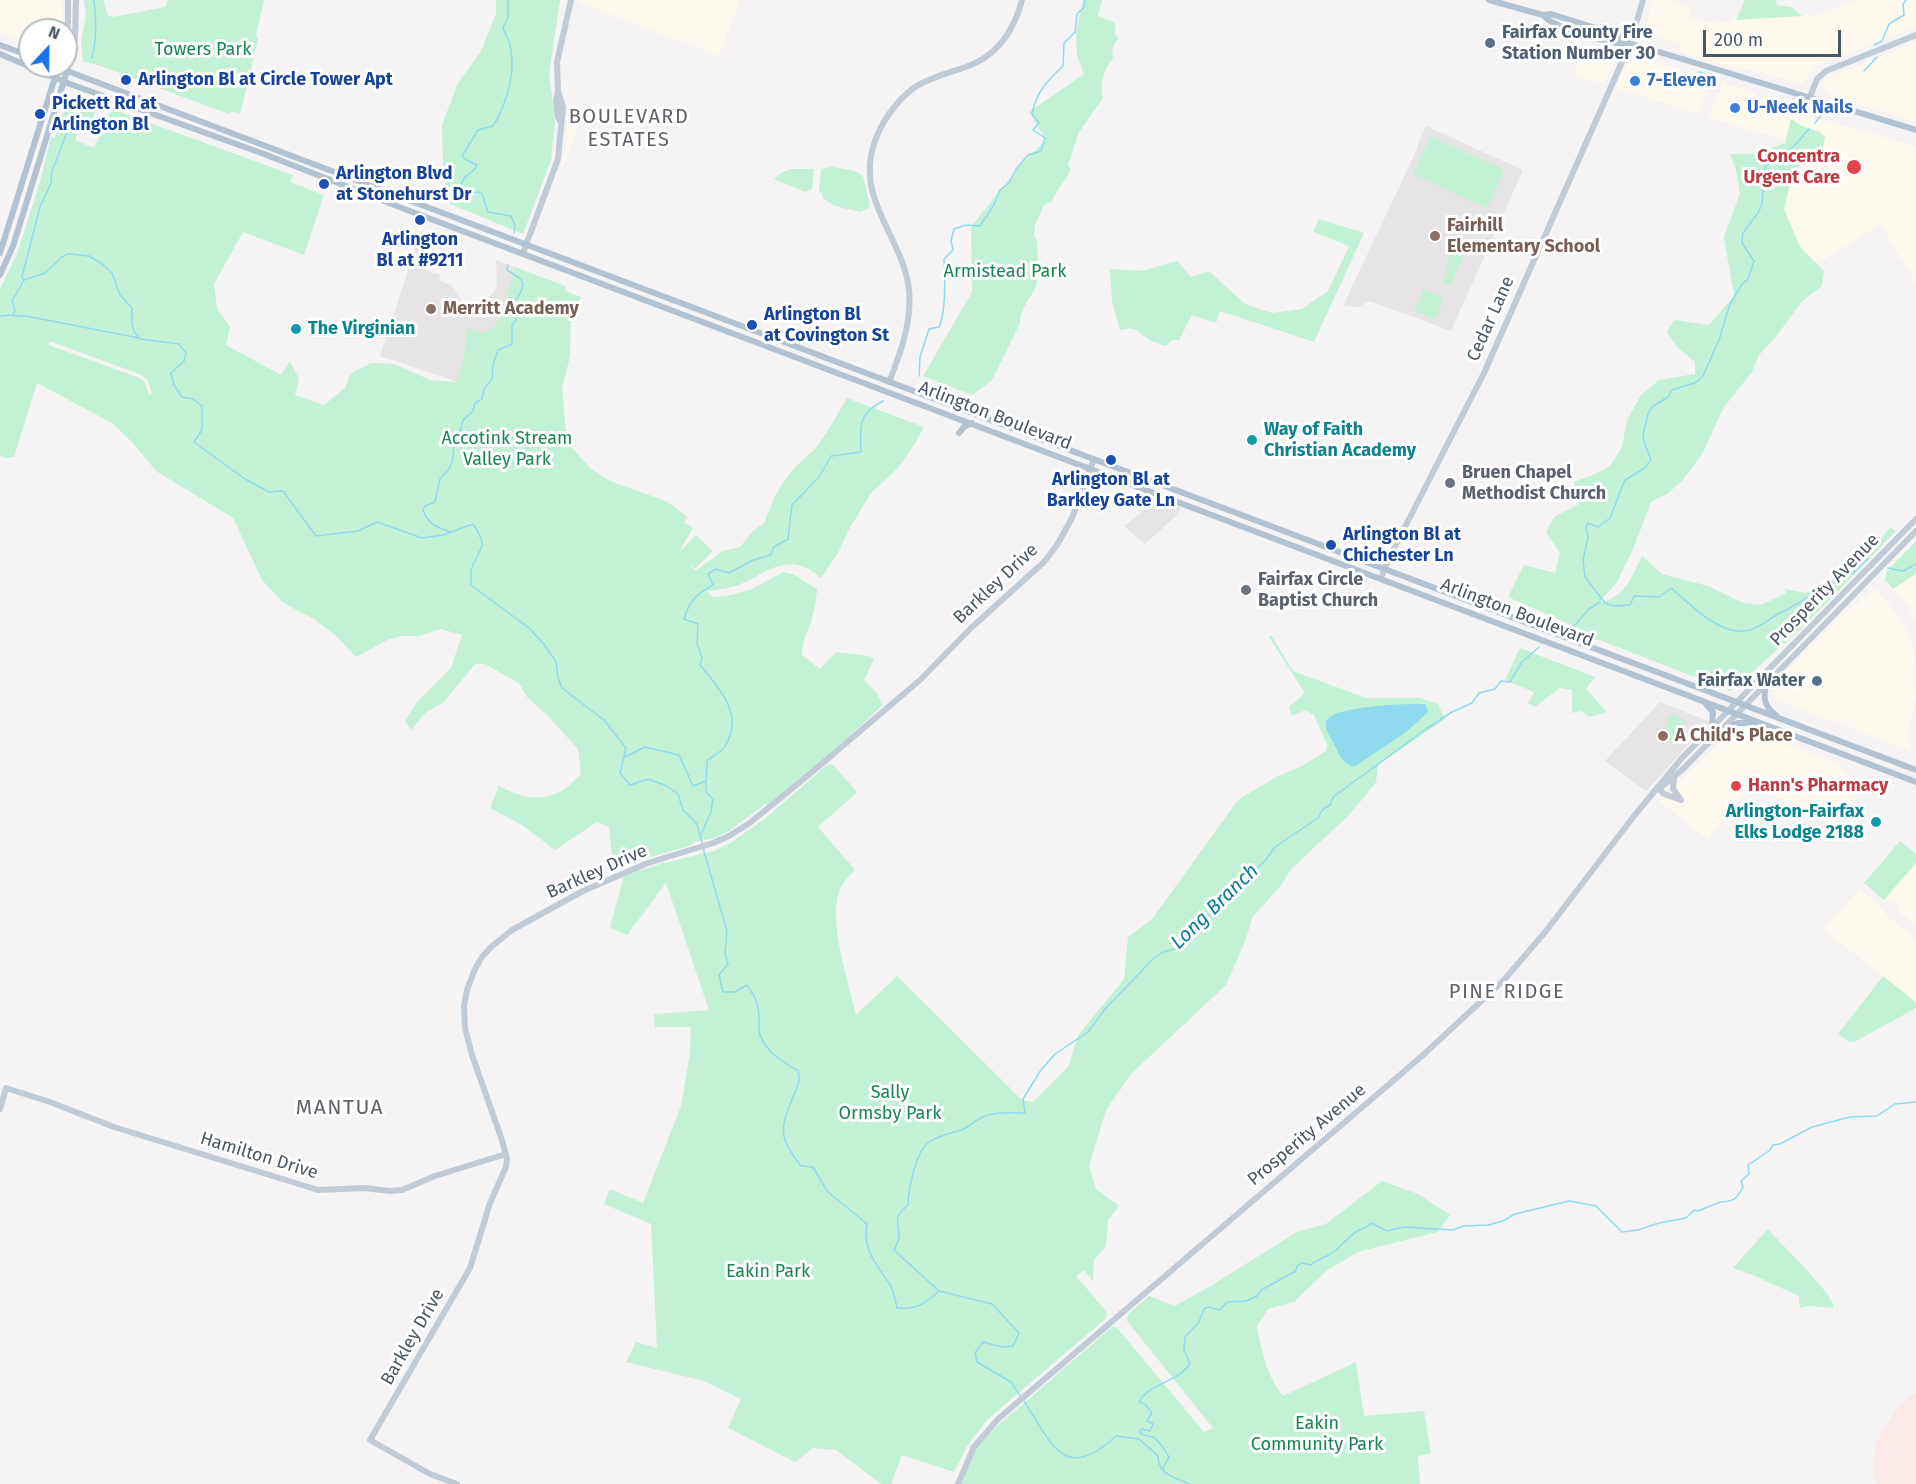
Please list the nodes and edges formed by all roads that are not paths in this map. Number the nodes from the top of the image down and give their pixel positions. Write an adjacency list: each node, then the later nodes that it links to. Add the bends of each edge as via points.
1 (68, 0): 7 (main road)
2 (76, 0): 8 (main road)
3 (571, 0): 21 (main road, via 557,62 563,107 560,147)
4 (1022, 0): 25 (main road, via 1011,31 994,51 970,66 915,87 888,115 874,144 869,167 871,192 906,272 909,300 908,326)
5 (1489, 0): 10 (main road, via 1551,14 1615,34)
6 (1643, 0): 10 (main road, Cedar Lane)
7 (68, 18)
8 (76, 18)
9 (1916, 35): 19 (main road, via 1826,71 1817,79)
10 (1630, 44): 19 (main road); 32 (main road, Cedar Lane, via 1484,372)
11 (0, 45): 12 (main road)
12 (18, 52)
13 (0, 54): 14 (main road, Arlington Boulevard)
14 (18, 62)
15 (78, 75): 21 (main road, Arlington Boulevard)
16 (56, 78): 18 (main road, Arlington Boulevard); 22 (main road)
17 (64, 78): 18 (main road)
18 (63, 81): 23 (main road, Arlington Boulevard); 24 (main road, via 13,246)
19 (1810, 97): 20 (main road)
20 (1916, 130)
21 (526, 244): 23 (main road); 25 (main road, Arlington Boulevard)
22 (0, 254)
23 (523, 254): 26 (main road, Arlington Boulevard)
24 (0, 275)
25 (889, 382): 28 (main road, Arlington Boulevard)
26 (972, 423): 27 (main road); 29 (main road, Arlington Boulevard)
27 (959, 433)
28 (1094, 459): 29 (main road, Barkley Drive); 32 (main road, Arlington Boulevard)
29 (1091, 468): 33 (main road, Arlington Boulevard); 49 (main road, Barkley Drive, via 1064,534 1036,571 920,680 751,822 713,843 648,863 583,891 512,930 491,947 469,982 465,1028)
30 (1916, 519): 36 (main road, Prosperity Avenue)
31 (1916, 531): 34 (main road, Prosperity Avenue)
32 (1385, 570): 33 (main road, Cedar Lane); 36 (main road, Arlington Boulevard)
33 (1382, 578): 35 (main road, Arlington Boulevard)
34 (1767, 683): 37 (main road, Prosperity Avenue); 40 (main road, via 1767,707)
35 (1697, 699): 38 (main road, Arlington Boulevard); 42 (main road, via 1713,711)
36 (1736, 703): 37 (main road, Arlington Boulevard); 38 (main road, Prosperity Avenue)
37 (1744, 706): 39 (main road, Prosperity Avenue); 40 (main road, Arlington Boulevard)
38 (1728, 710): 39 (main road, Arlington Boulevard); 42 (main road, Prosperity Avenue)
39 (1737, 714): 41 (main road, Arlington Boulevard); 43 (main road, Prosperity Avenue)
40 (1792, 724): 44 (main road, Arlington Boulevard)
41 (1765, 725): 43 (main road, via 1738,723); 46 (main road, Arlington Boulevard)
42 (1712, 726): 47 (main road, Prosperity Avenue)
43 (1719, 732): 45 (main road, Prosperity Avenue)
44 (1916, 770)
45 (1674, 778): 47 (main road, Prosperity Avenue); 47 (main road, via 1673,790 1681,800)
46 (1916, 782)
47 (1658, 788): 51 (main road, Prosperity Avenue, via 1525,957 1486,998 1014,1405 981,1437)
48 (0, 1109): 49 (main road, Hamilton Drive, via 6,1088 114,1127 318,1190 402,1190)
49 (506, 1154): 50 (main road, Barkley Drive, via 506,1167 470,1268 370,1440 430,1474)
50 (457, 1484)
51 (958, 1484)

